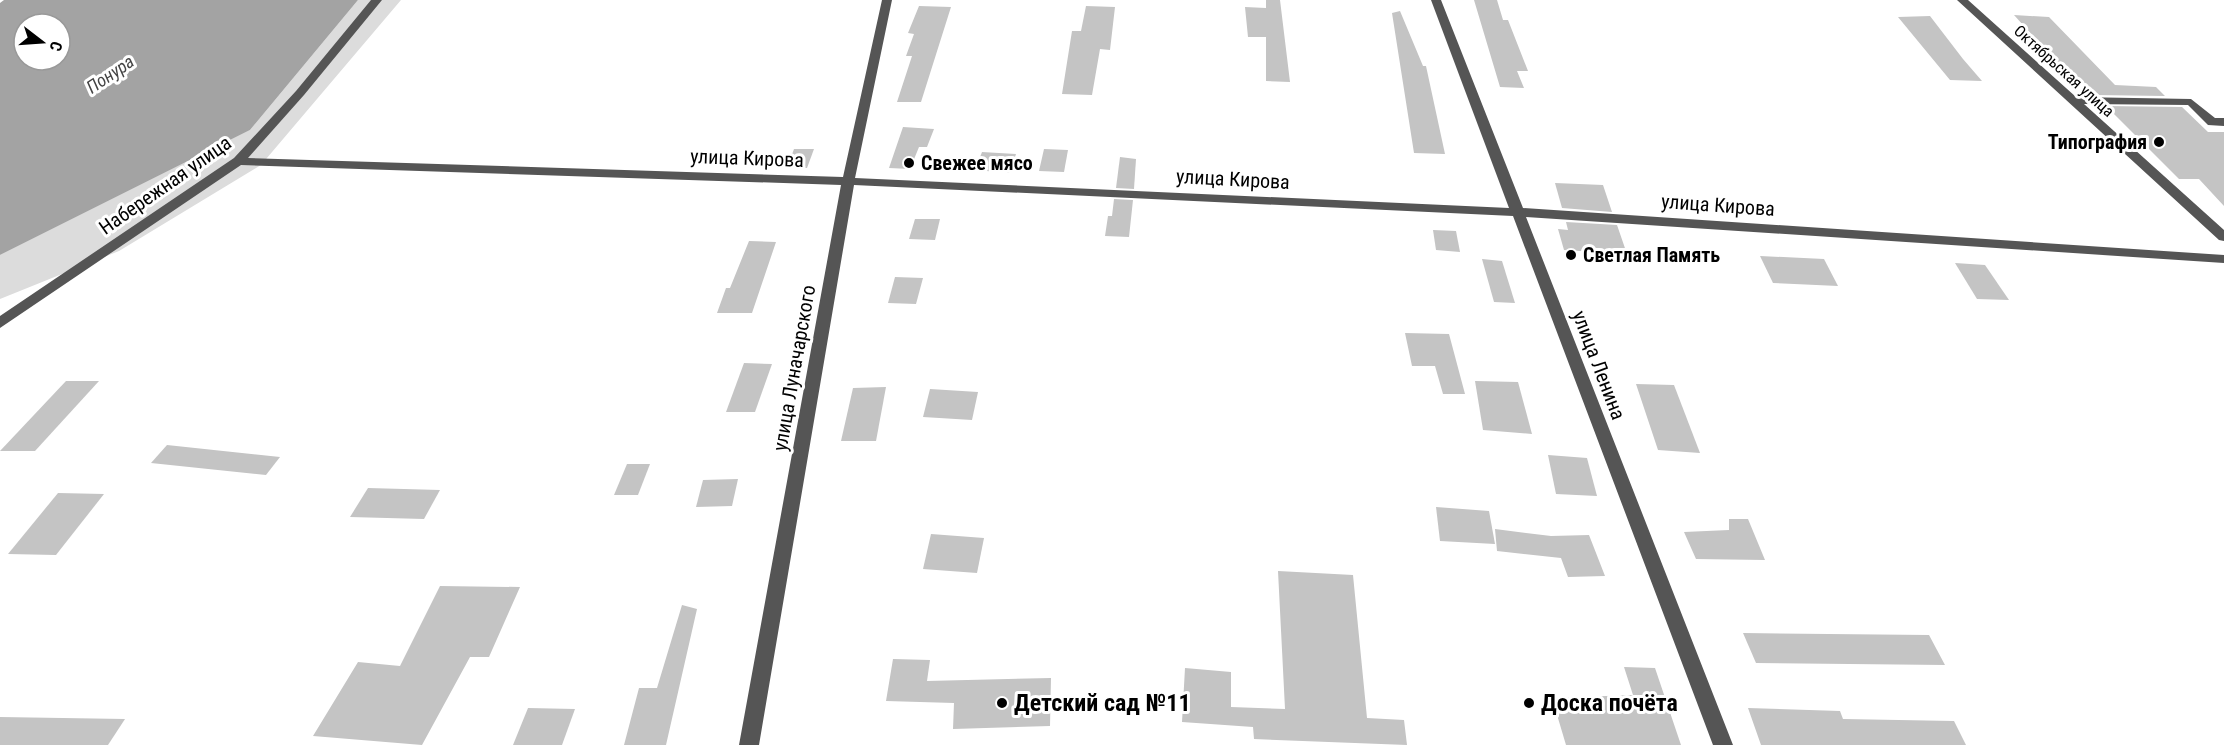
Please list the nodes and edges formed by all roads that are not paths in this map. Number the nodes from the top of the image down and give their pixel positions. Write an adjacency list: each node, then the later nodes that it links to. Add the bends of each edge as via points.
1 (377, 0): 7 (street, Набережная улица)
2 (887, 0): 8 (street, улица Луначарского)
3 (1436, 0): 9 (street, улица Ленина)
4 (1962, 0): 5 (street, Октябрьская улица)
5 (2071, 100): 6 (street, via 2191,102 2212,122); 10 (street, Октябрьская улица)
6 (2224, 123)
7 (238, 161): 8 (street, улица Кирова); 12 (street, Набережная улица)
8 (848, 181): 9 (street, улица Кирова); 13 (street, улица Луначарского)
9 (1518, 212): 11 (street, улица Кирова); 14 (street, улица Ленина)
10 (2224, 237)
11 (2224, 259)
12 (0, 323)
13 (749, 745)
14 (1723, 745)

